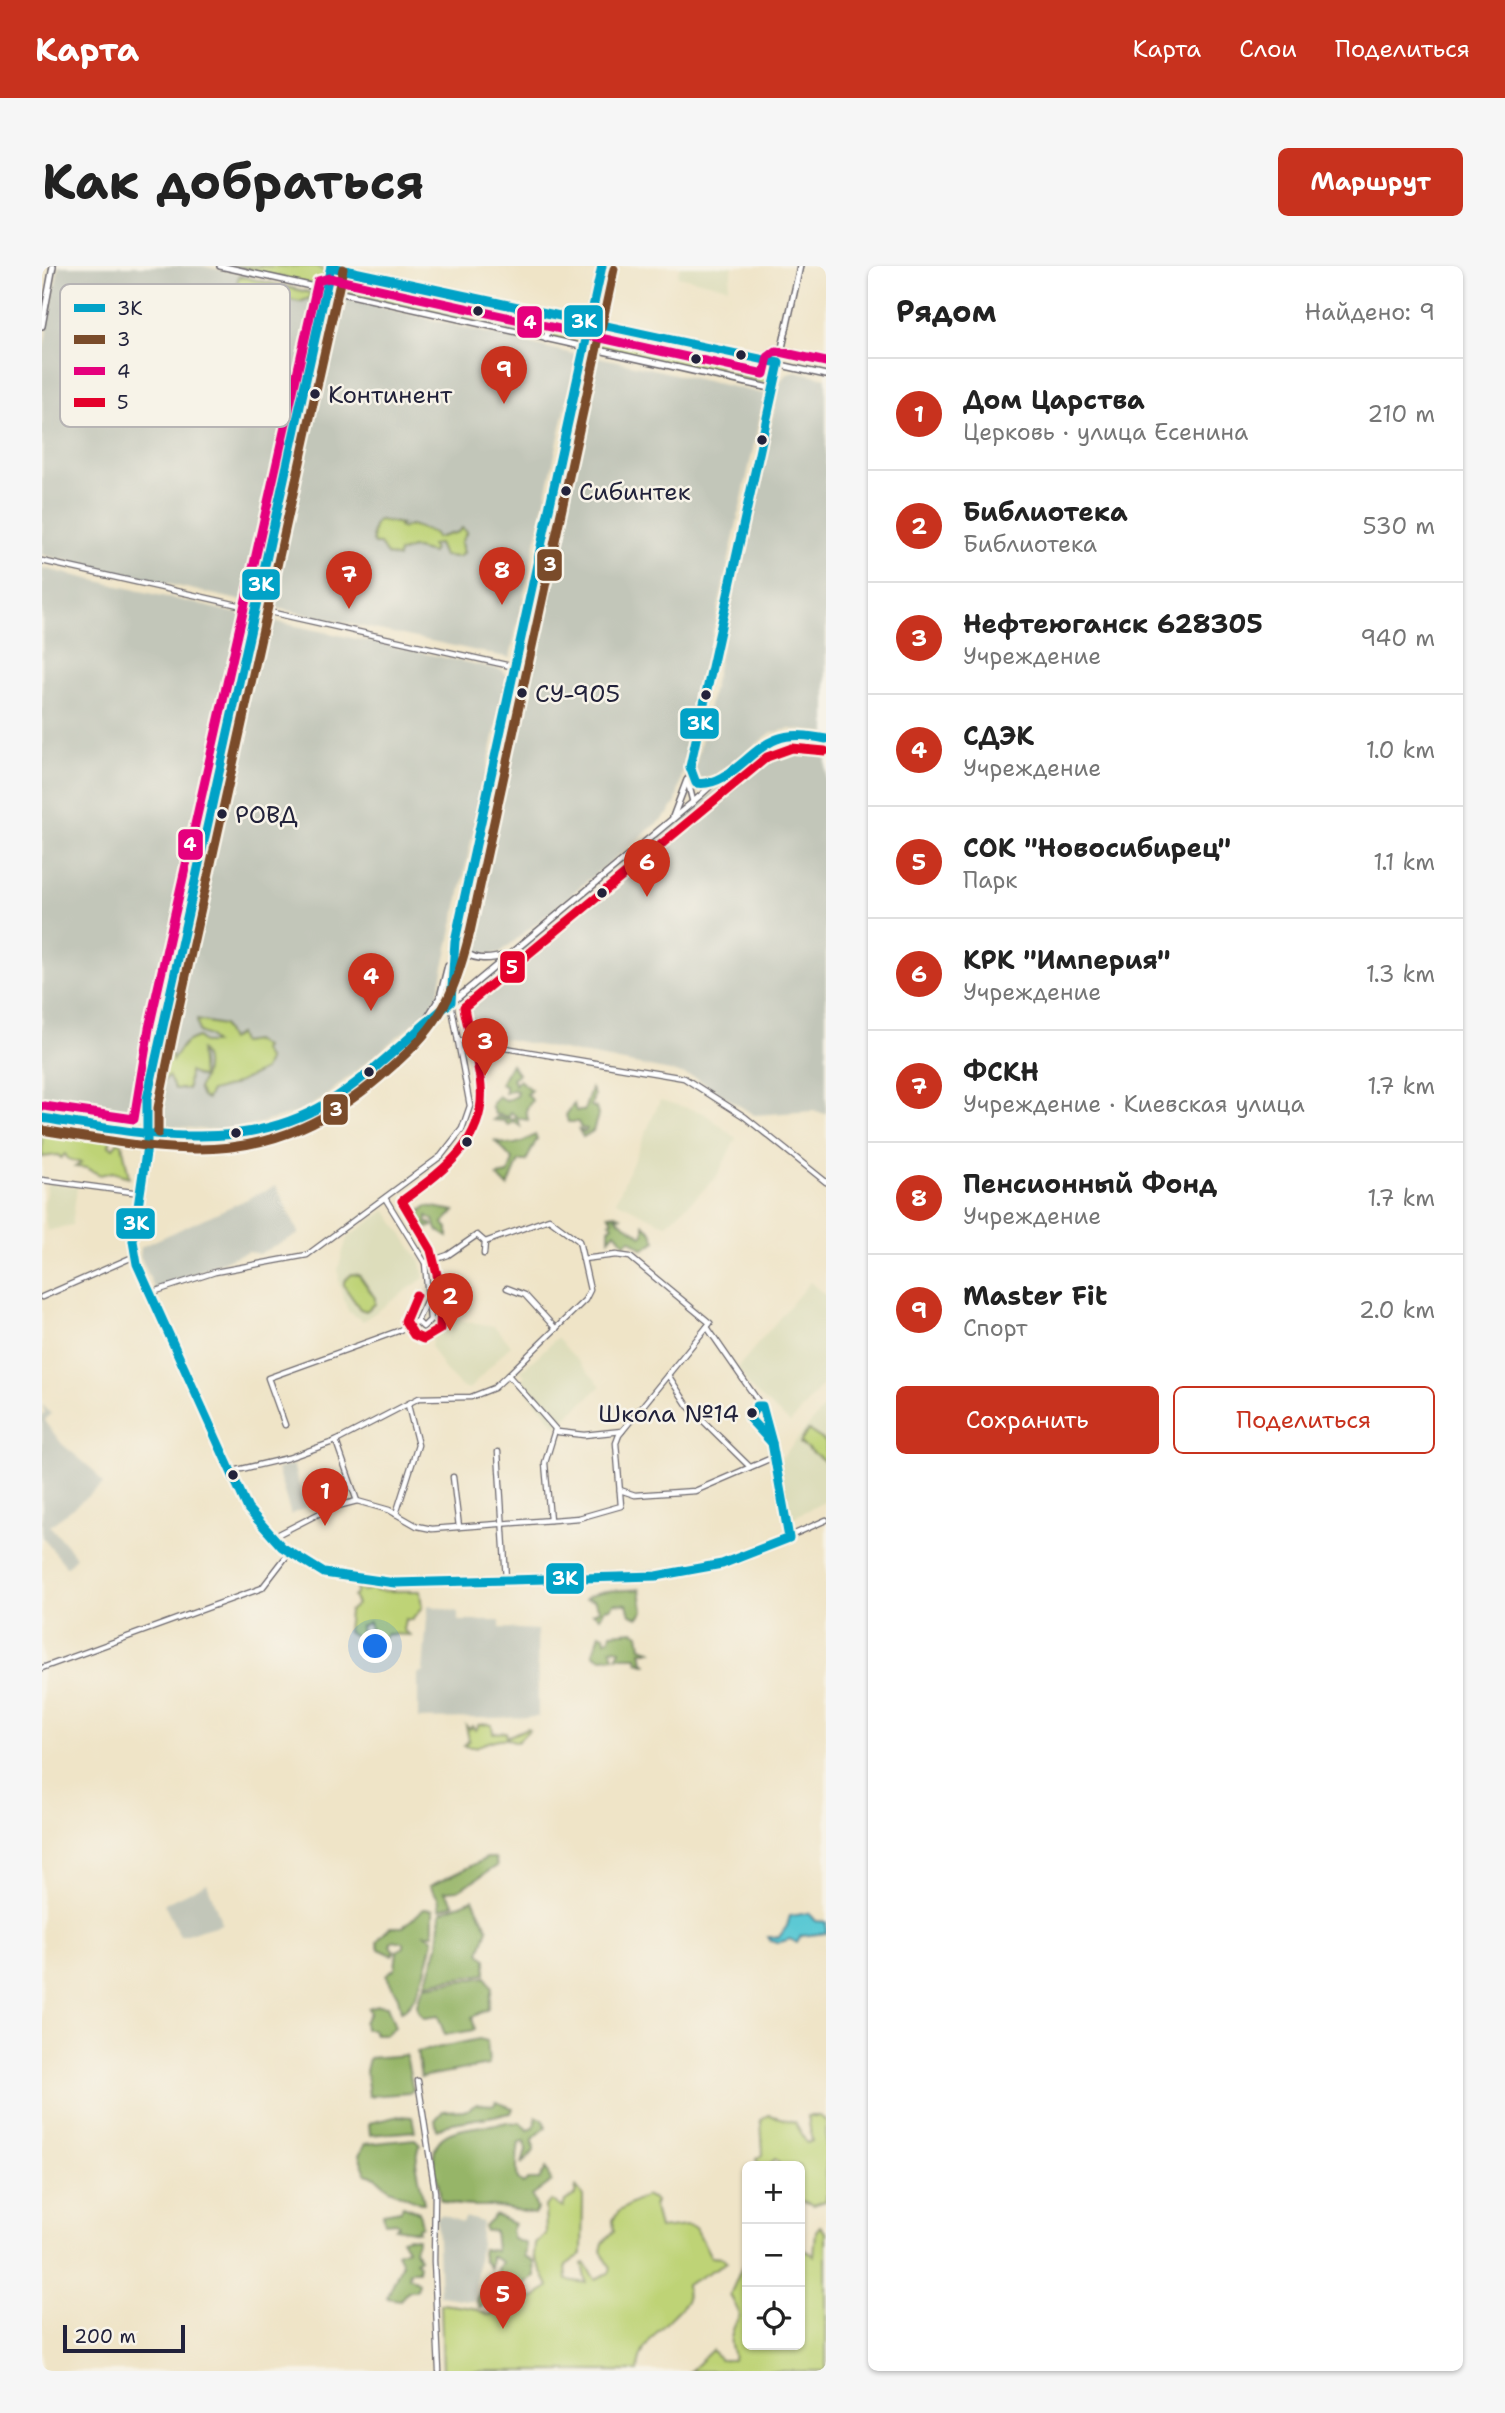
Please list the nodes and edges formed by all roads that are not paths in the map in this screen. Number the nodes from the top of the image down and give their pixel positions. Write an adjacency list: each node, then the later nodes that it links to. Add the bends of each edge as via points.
1 (53, 266): 9 (main road)
2 (220, 266): 6 (main road)
3 (330, 266): 6 (main road); 7 (main road)
4 (603, 266): 8 (main road)
5 (800, 266): 12 (main road)
6 (326, 290): 10 (main road); 16 (main road)
7 (551, 314): 8 (main road); 10 (main road)
8 (591, 322): 11 (main road); 12 (main road)
9 (42, 326)
10 (546, 339): 11 (main road)
11 (585, 348): 14 (main road); 17 (main road)
12 (779, 363): 13 (main road); 14 (main road)
13 (826, 374)
14 (774, 388): 19 (main road)
15 (42, 561): 16 (street)
16 (255, 610): 17 (street); 30 (main road, via 161,1031 146,1107)
17 (515, 667): 23 (main road)
18 (826, 739): 20 (street, via 792,735 774,740)
19 (691, 767): 20 (street, via 699,786); 21 (main road); 22 (main road)
20 (719, 780): 21 (street)
21 (693, 802): 22 (main road)
22 (670, 821): 25 (main road)
23 (457, 929): 24 (main road); 25 (main road, via 459,946 470,956 485,959)
24 (454, 941): 26 (main road); 27 (main road, via 440,997)
25 (510, 954): 26 (main road)
26 (451, 1002): 27 (main road); 28 (street)
27 (421, 1026): 30 (main road, via 338,1096 299,1118 223,1138)
28 (458, 1040): 32 (street, via 684,1078 745,1117); 34 (street, via 471,1099 466,1121 441,1156)
29 (42, 1118): 30 (main road)
30 (146, 1133): 33 (street)
31 (42, 1180): 33 (street)
32 (826, 1182)
33 (140, 1193): 37 (street)
34 (385, 1198): 39 (street); 41 (street, via 307,1255 215,1272)
35 (485, 1242): 36 (street); 38 (street, via 550,1219 579,1241); 39 (street, via 477,1235 448,1255)
36 (484, 1254)
37 (135, 1256): 41 (street); 43 (street)
38 (583, 1259): 45 (street, via 630,1256 710,1323); 46 (street, via 590,1294)
39 (425, 1263): 42 (street)
40 (507, 1288): 46 (street, via 525,1295)
41 (149, 1293): 59 (street)
42 (429, 1295): 44 (street); 44 (street, via 430,1322 423,1327)
43 (42, 1296)
44 (417, 1321): 50 (street, via 268,1378)
45 (707, 1327): 48 (street); 57 (street, via 766,1412)
46 (556, 1329): 47 (street)
47 (508, 1375): 49 (street, via 494,1388 471,1397 428,1396); 51 (street)
48 (668, 1375): 52 (street); 58 (street, via 690,1408)
49 (408, 1404): 54 (street); 63 (street, via 418,1445)
50 (285, 1425)
51 (555, 1430): 53 (street, via 574,1435); 64 (street, via 545,1463)
52 (622, 1431): 53 (street); 55 (street)
53 (608, 1433): 55 (street)
54 (337, 1441): 59 (street); 62 (street)
55 (616, 1443): 61 (street)
56 (498, 1452): 66 (street)
57 (774, 1457): 58 (street); 69 (street)
58 (750, 1467): 61 (street, via 695,1491 631,1495)
59 (229, 1472): 68 (street, via 248,1510)
60 (453, 1477): 67 (street)
61 (620, 1490): 64 (street, via 621,1506 587,1517)
62 (357, 1501): 63 (street); 68 (street, via 330,1508)
63 (397, 1514): 67 (street, via 424,1529)
64 (550, 1520): 66 (street)
65 (826, 1520): 69 (street)
66 (503, 1523): 67 (street); 71 (street)
67 (459, 1527)
68 (271, 1538): 70 (street)
69 (789, 1538): 71 (street, via 698,1571)
70 (289, 1553): 71 (street, via 318,1571 357,1580); 72 (street, via 262,1588)
71 (506, 1579)
72 (42, 1668)
73 (418, 2081): 74 (street, via 435,2192)
74 (439, 2371)

